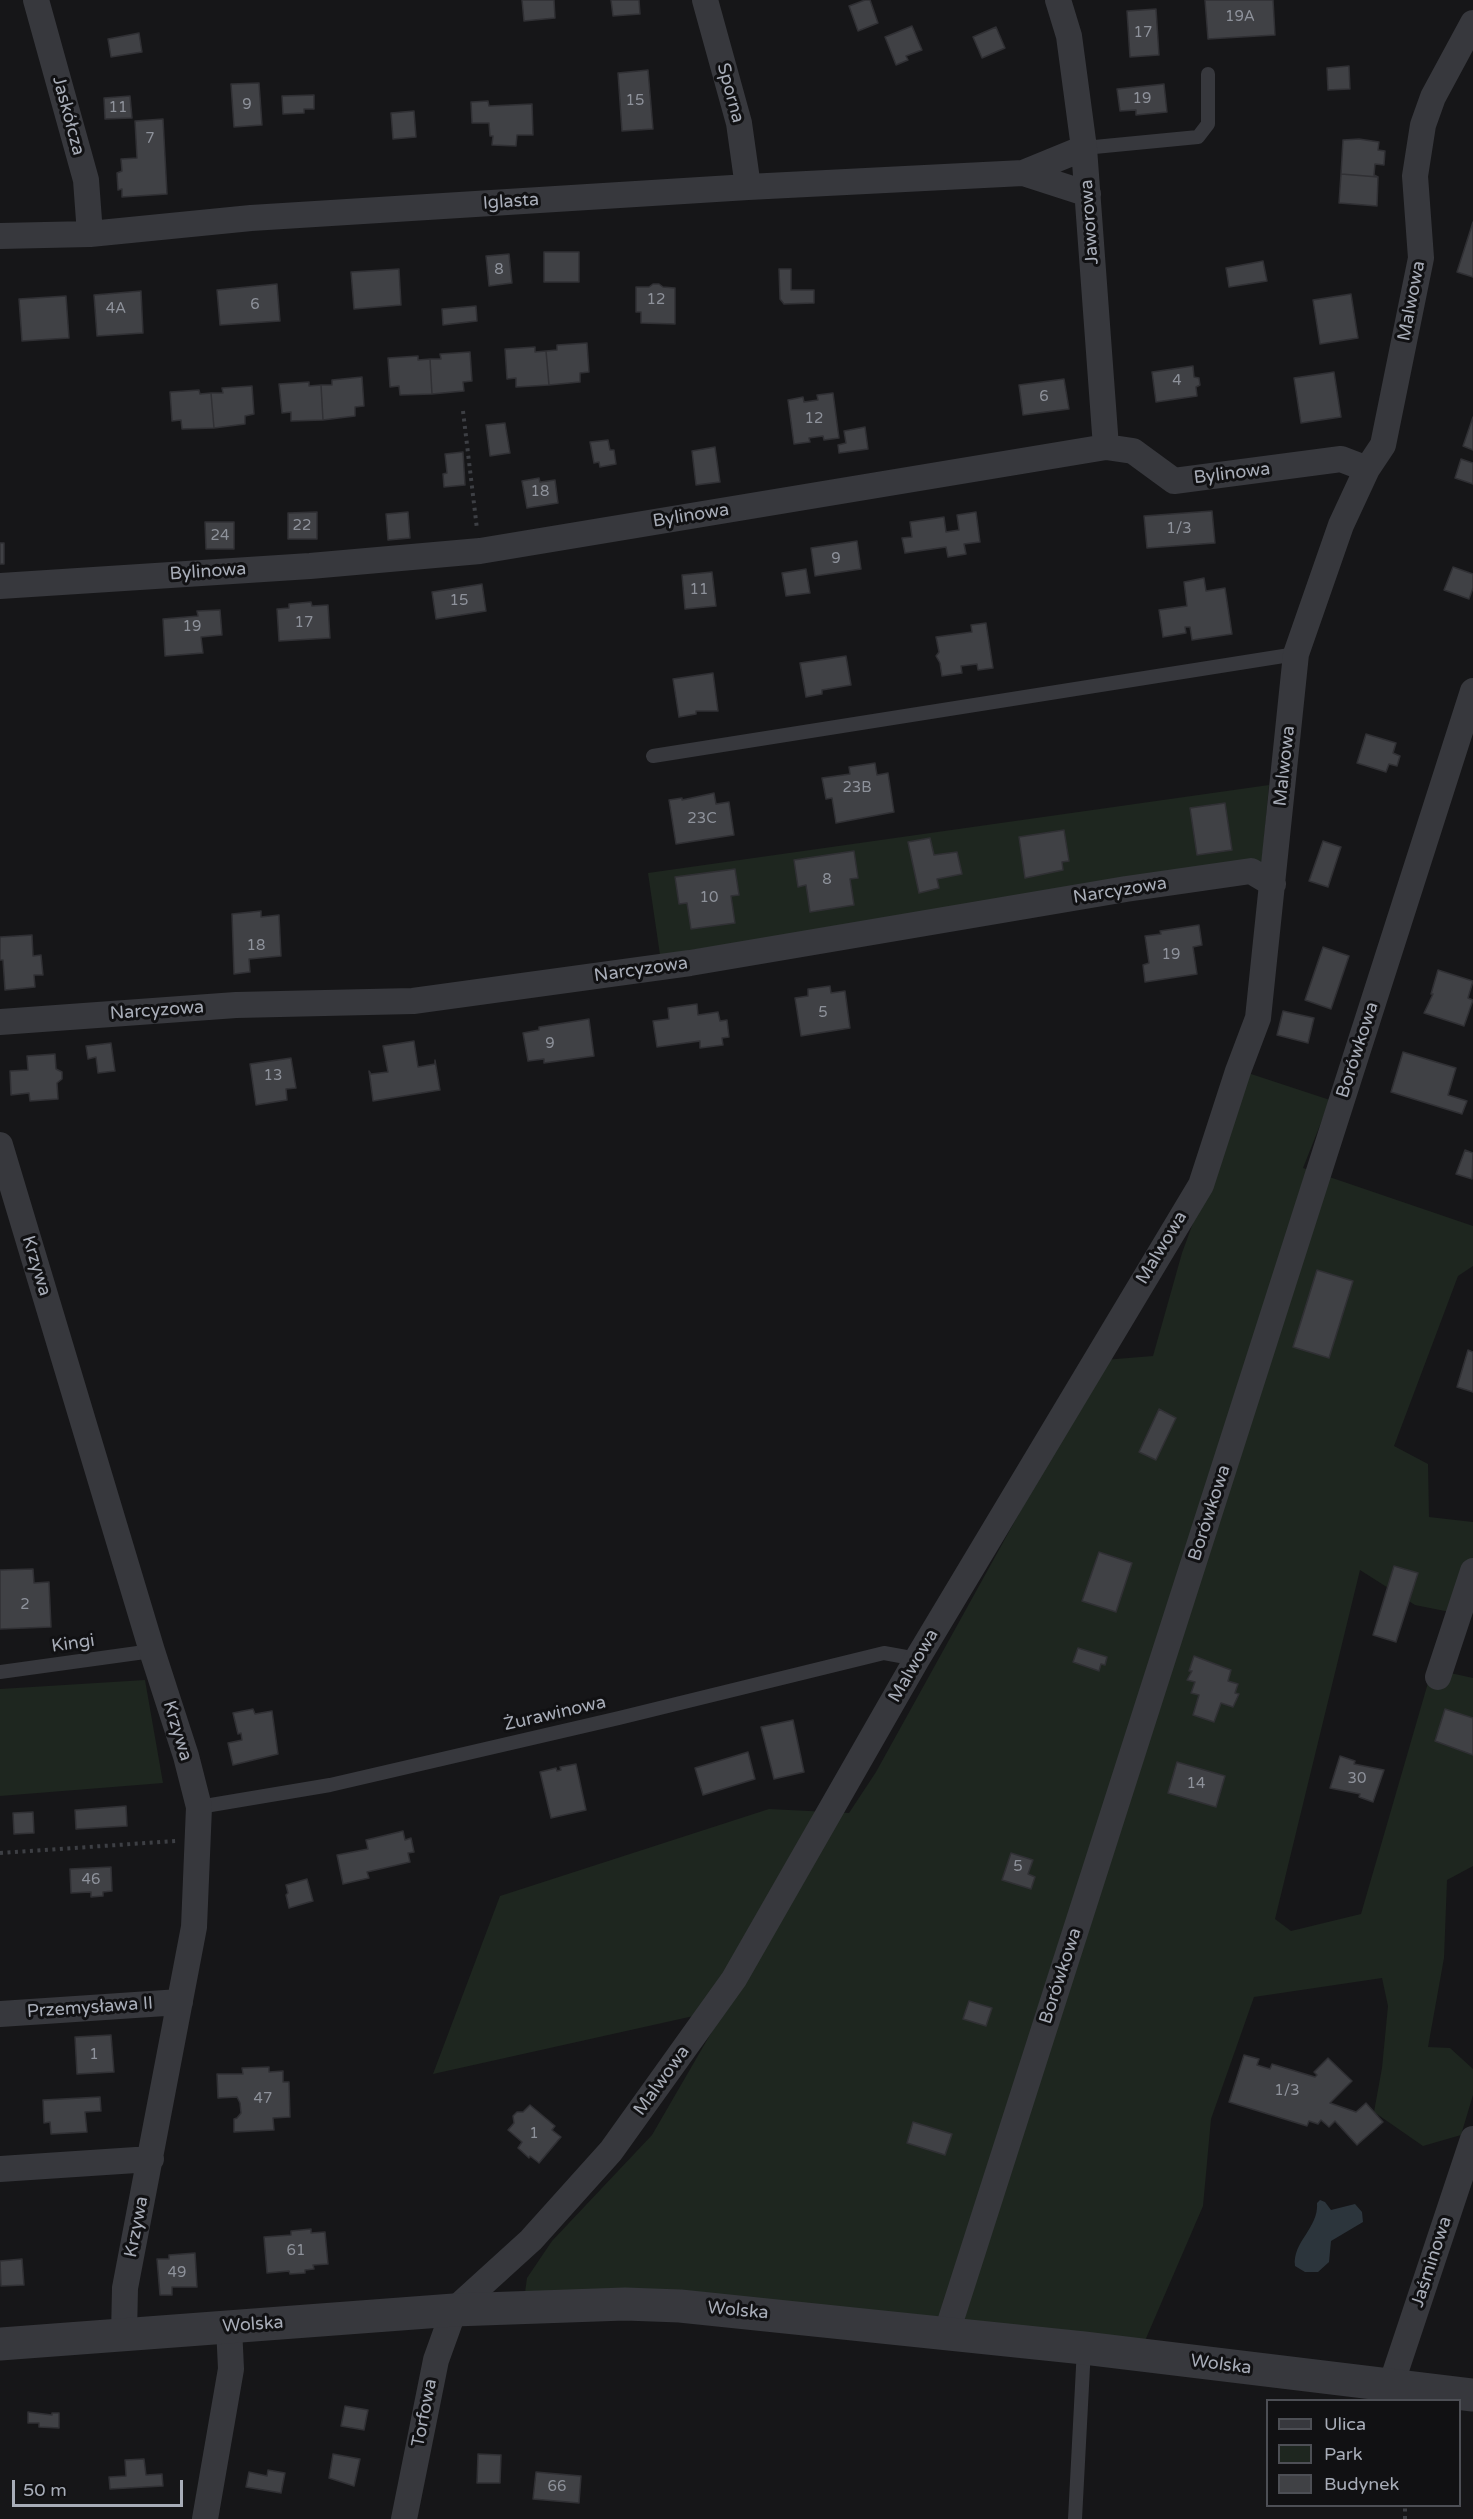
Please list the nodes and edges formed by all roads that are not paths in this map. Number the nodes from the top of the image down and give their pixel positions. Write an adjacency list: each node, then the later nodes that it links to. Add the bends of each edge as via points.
1 (36, 0): 10 (street, Jaskółcza, via 86,180)
2 (705, 0): 8 (street, Sporna, via 739,123)
3 (1058, 0): 6 (street, Jaworowa, via 1069,36)
4 (1473, 23): 13 (street, Malwowa, via 1423,125 1415,176 1421,258 1383,445)
5 (1208, 74): 6 (lane, via 1208,124 1198,137)
6 (1084, 148): 7 (street, Iglasta); 9 (street, Jaworowa)
7 (1023, 173): 8 (street, Iglasta); 9 (street, Iglasta)
8 (748, 187): 10 (street, Iglasta, via 251,218)
9 (1088, 194): 12 (street, Jaworowa)
10 (90, 234): 11 (street, Iglasta)
11 (0, 236)
12 (1106, 447): 13 (street, Bylinowa, via 1132,452 1174,481 1341,459); 14 (street, Bylinowa, via 480,551)
13 (1367, 469): 15 (street, Malwowa, via 1341,525)
14 (0, 586)
15 (1296, 654): 17 (lane); 18 (street, Malwowa)
16 (1473, 690): 35 (street, Borówkowa)
17 (653, 756)
18 (1273, 884): 19 (street, Narcyzowa, via 1251,871 690,963 413,1001 236,1005); 23 (street, Malwowa, via 1258,1018 1201,1185)
19 (0, 1022)
20 (0, 1145): 22 (street, Krzywa)
21 (1473, 1571): 25 (street)
22 (152, 1651): 24 (lane, Kingi); 26 (street, Krzywa)
23 (917, 1659): 26 (lane, Żurawinowa, via 884,1653 330,1785); 32 (street, Malwowa, via 734,1979 611,2151 531,2240)
24 (0, 1672)
25 (1438, 1677)
26 (198, 1807): 27 (street, Krzywa, via 194,1927)
27 (180, 2002): 28 (street, Przemysława II); 30 (street, Krzywa)
28 (0, 2014)
29 (1473, 2139): 38 (street, Jaśminowa)
30 (151, 2158): 31 (street); 34 (street, Krzywa, via 125,2288)
31 (0, 2169)
32 (454, 2310): 33 (street, Wolska); 35 (street, Wolska, via 680,2306); 41 (street, Torfowa, via 436,2360)
33 (229, 2327): 34 (street, Wolska); 40 (street, via 231,2369)
34 (124, 2335): 36 (street, Wolska)
35 (946, 2335): 37 (street, Wolska)
36 (0, 2344)
37 (1084, 2348): 38 (street, Wolska); 42 (lane)
38 (1391, 2385): 39 (street, Wolska)
39 (1473, 2395)
40 (205, 2519)
41 (404, 2519)
42 (1075, 2519)

